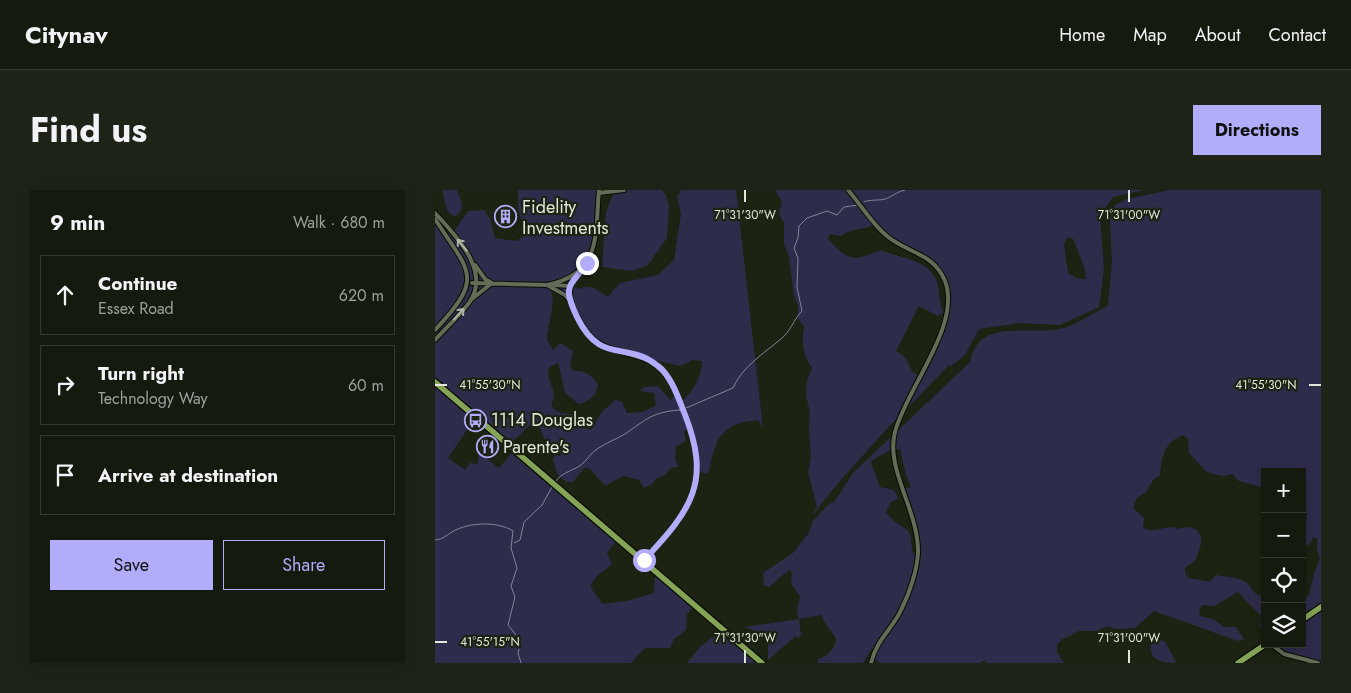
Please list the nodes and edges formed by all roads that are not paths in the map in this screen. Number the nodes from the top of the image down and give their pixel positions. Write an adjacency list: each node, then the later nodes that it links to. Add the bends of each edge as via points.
1 (624, 190): 3 (street)
2 (848, 190): 24 (street, via 885,235 935,264 945,281 949,300 945,322 895,432 893,457 915,523 917,555 902,608 879,642)
3 (599, 192): 7 (street, via 595,245 587,263)
4 (435, 213): 6 (street, one-way to 4)
5 (435, 219): 8 (street, via 467,268)
6 (474, 263): 9 (street); 10 (street, via 485,279)
7 (574, 276): 11 (street); 12 (street)
8 (467, 282): 9 (street); 15 (street, via 464,296)
9 (475, 283): 10 (street); 14 (street)
10 (492, 283): 11 (street); 14 (street)
11 (547, 285): 12 (street); 13 (street)
12 (570, 286): 13 (street)
13 (570, 301): 18 (street, via 583,328 601,347 646,359 658,366 677,394 696,447 696,481 689,506 676,526)
14 (470, 302): 16 (street, one-way to 14)
15 (435, 330)
16 (435, 340)
17 (435, 382): 18 (main road)
18 (644, 560): 23 (main road)
19 (1321, 607): 20 (main road)
20 (1306, 617)
21 (1261, 647): 25 (main road)
22 (1276, 648): 26 (street, via 1284,654)
23 (762, 663)
24 (871, 663)
25 (1238, 663)
26 (1318, 663)

